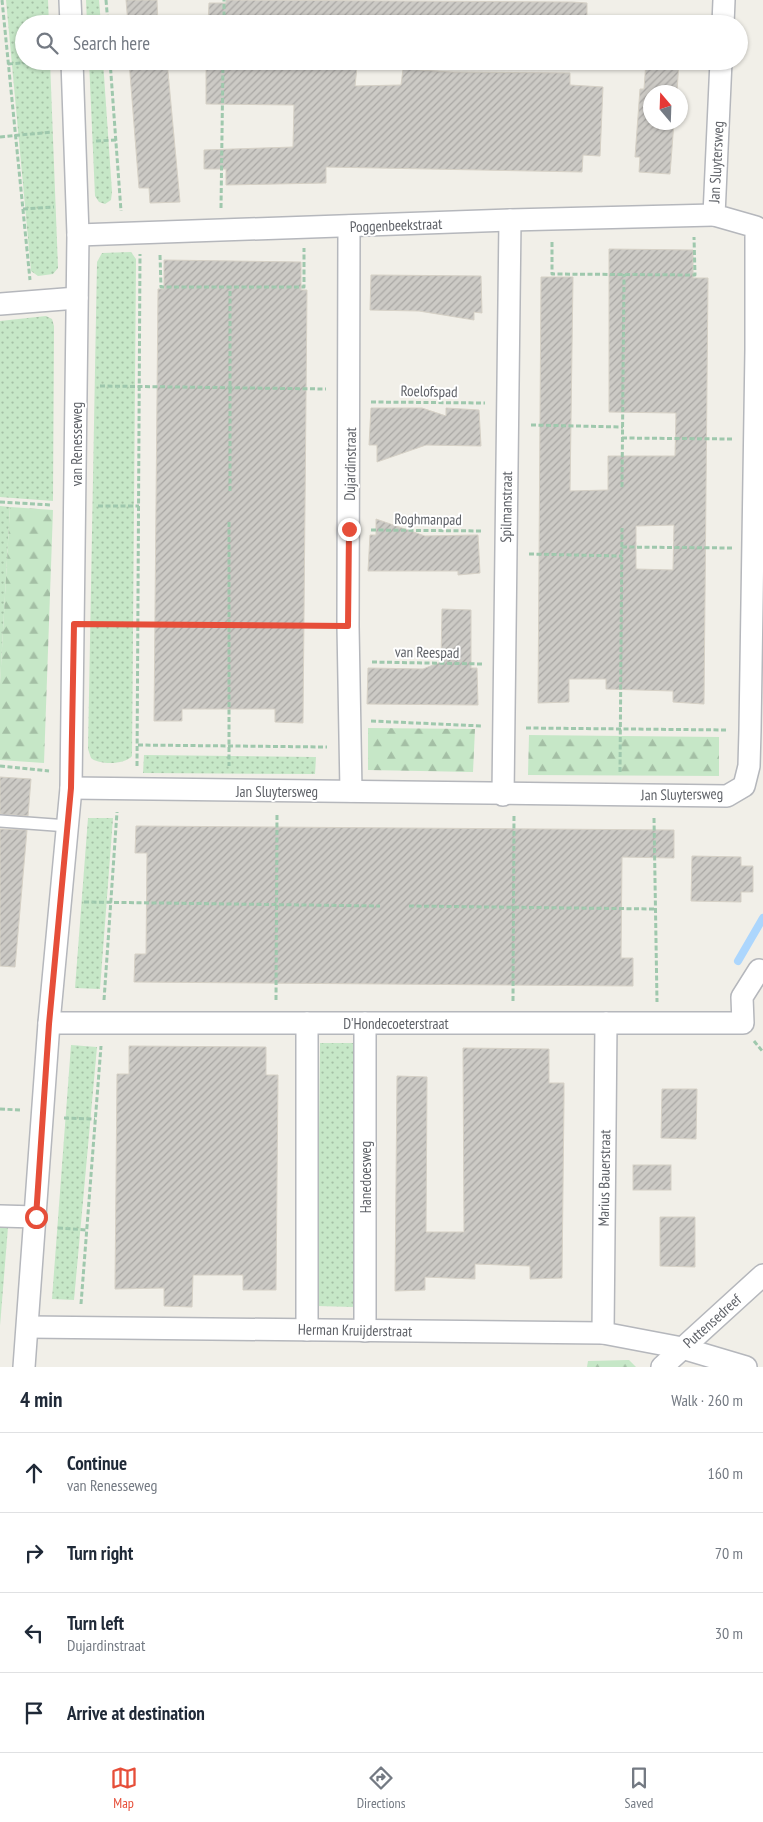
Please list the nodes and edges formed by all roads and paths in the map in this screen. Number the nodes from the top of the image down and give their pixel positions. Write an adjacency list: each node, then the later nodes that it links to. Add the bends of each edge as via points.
1 (2, 0): 11 (path)
2 (70, 0): 6 (street)
3 (106, 0): 7 (path)
4 (224, 0): 8 (path)
5 (724, 0): 9 (street)
6 (71, 15)
7 (107, 15)
8 (224, 15)
9 (723, 15)
10 (15, 63): 11 (path)
11 (8, 64): 17 (path)
12 (72, 70): 16 (street, van Renesseweg)
13 (112, 70): 28 (path)
14 (223, 70): 27 (path)
15 (720, 70): 21 (street, Jan Sluytersweg)
16 (75, 129): 17 (path); 19 (street, van Renesseweg)
17 (16, 136): 18 (path); 20 (path)
18 (0, 137)
19 (77, 206): 20 (path); 29 (street, van Renesseweg)
20 (23, 209): 33 (path)
21 (704, 216): 22 (street, Poggenbeekstraat); 26 (street, Jan Sluytersweg); 30 (path, via 695,275)
22 (552, 219): 23 (street, Poggenbeekstraat); 30 (path, via 552,274)
23 (510, 220): 24 (street, Poggenbeekstraat); 40 (street, Spilmanstraat)
24 (349, 226): 25 (street, Poggenbeekstraat); 39 (street, Dujardinstraat)
25 (305, 228): 27 (street, Poggenbeekstraat); 31 (path, via 304,287)
26 (759, 228): 35 (street, Jan Sluytersweg)
27 (221, 231): 28 (street, Poggenbeekstraat)
28 (141, 234): 29 (street, Poggenbeekstraat); 31 (path, via 161,287); 37 (path)
29 (78, 235): 32 (street, van Renesseweg)
30 (624, 274): 42 (path)
31 (230, 288): 38 (path)
32 (77, 298): 33 (street); 36 (street, van Renesseweg)
33 (32, 301): 34 (street)
34 (0, 304)
35 (760, 349): 44 (street, Jan Sluytersweg)
36 (76, 385): 37 (path, Roelofspad); 55 (street, van Renesseweg)
37 (140, 386): 38 (path, Roelofspad); 56 (path)
38 (230, 387): 39 (path, Roelofspad); 46 (path)
39 (350, 395): 40 (path, Roelofspad); 49 (street, Dujardinstraat)
40 (507, 403): 41 (street, Spilmanstraat)
41 (507, 425): 42 (path); 50 (street, Spilmanstraat)
42 (623, 427): 43 (path)
43 (622, 438): 44 (path); 45 (path)
44 (755, 439): 52 (street, Jan Sluytersweg)
45 (622, 487)
46 (230, 492)
47 (229, 522): 57 (path)
48 (622, 528): 51 (path)
49 (349, 529): 50 (path, Roghmanpad); 58 (street, Dujardinstraat)
50 (506, 531): 53 (street, Spilmanstraat)
51 (622, 547): 52 (path); 54 (path)
52 (753, 548): 64 (street, Jan Sluytersweg)
53 (506, 553): 54 (path); 60 (street, Spilmanstraat)
54 (622, 556): 63 (path)
55 (74, 624): 56 (path); 69 (street, van Renesseweg)
56 (138, 624): 57 (path); 65 (path)
57 (228, 625): 58 (path); 66 (path)
58 (348, 626): 59 (street, Dujardinstraat)
59 (349, 661): 60 (path, van Reespad); 61 (street, Dujardinstraat)
60 (504, 665): 62 (street, Spilmanstraat)
61 (350, 720): 62 (path); 67 (street, Dujardinstraat)
62 (502, 727): 63 (path); 74 (street, Spilmanstraat)
63 (620, 728): 64 (path); 75 (path)
64 (750, 730): 76 (street, Jan Sluytersweg, via 749,766 744,786 727,796)
65 (138, 745): 66 (path); 70 (path)
66 (229, 746): 67 (path); 71 (path)
67 (352, 747): 73 (street, Dujardinstraat)
68 (0, 766): 69 (path)
69 (71, 780): 70 (street, Jan Sluytersweg); 78 (street, van Renesseweg)
70 (128, 789): 71 (street, Jan Sluytersweg); 79 (path)
71 (229, 791): 72 (street, Jan Sluytersweg)
72 (277, 791): 73 (street, Jan Sluytersweg); 80 (path)
73 (351, 791): 74 (street, Jan Sluytersweg)
74 (508, 795): 75 (street, Jan Sluytersweg); 83 (path)
75 (620, 795): 76 (street, Jan Sluytersweg)
76 (654, 795): 84 (path)
77 (0, 822): 78 (lane)
78 (68, 826): 93 (street, van Renesseweg)
79 (111, 903): 80 (path); 86 (path)
80 (276, 905): 81 (path); 87 (path)
81 (380, 906)
82 (409, 906): 83 (path)
83 (513, 907): 84 (path); 90 (path)
84 (656, 909): 92 (path)
85 (761, 971): 92 (street, D'Hondecoeterstraat, via 742,998 743,1023)
86 (102, 1023): 87 (street, D'Hondecoeterstraat); 93 (street, D'Hondecoeterstraat); 95 (path)
87 (276, 1023): 88 (street, D'Hondecoeterstraat)
88 (306, 1023): 89 (street, D'Hondecoeterstraat); 102 (street)
89 (365, 1023): 90 (street, D'Hondecoeterstraat); 103 (street, Hanedoesweg)
90 (513, 1023): 91 (street, D'Hondecoeterstraat)
91 (606, 1023): 92 (street, D'Hondecoeterstraat); 104 (street, Marius Bauerstraat)
92 (658, 1023)
93 (49, 1024): 94 (street, van Renesseweg)
94 (42, 1117): 95 (path); 97 (street, van Renesseweg)
95 (96, 1119): 98 (path)
96 (0, 1216): 97 (street)
97 (35, 1222): 98 (path); 100 (street, van Renesseweg)
98 (87, 1230): 101 (path)
99 (763, 1275): 105 (street, Puttensedreef)
100 (28, 1327): 101 (street, Herman Kruijderstraat); 106 (street, van Renesseweg)
101 (79, 1328): 102 (street, Herman Kruijderstraat)
102 (307, 1330): 103 (street, Herman Kruijderstraat)
103 (365, 1330): 104 (street, Herman Kruijderstraat)
104 (603, 1333): 105 (street, Herman Kruijderstraat)
105 (682, 1348): 107 (street, Puttensedreef); 108 (street, Herman Kruijderstraat)
106 (24, 1367)
107 (662, 1367)
108 (746, 1367)

